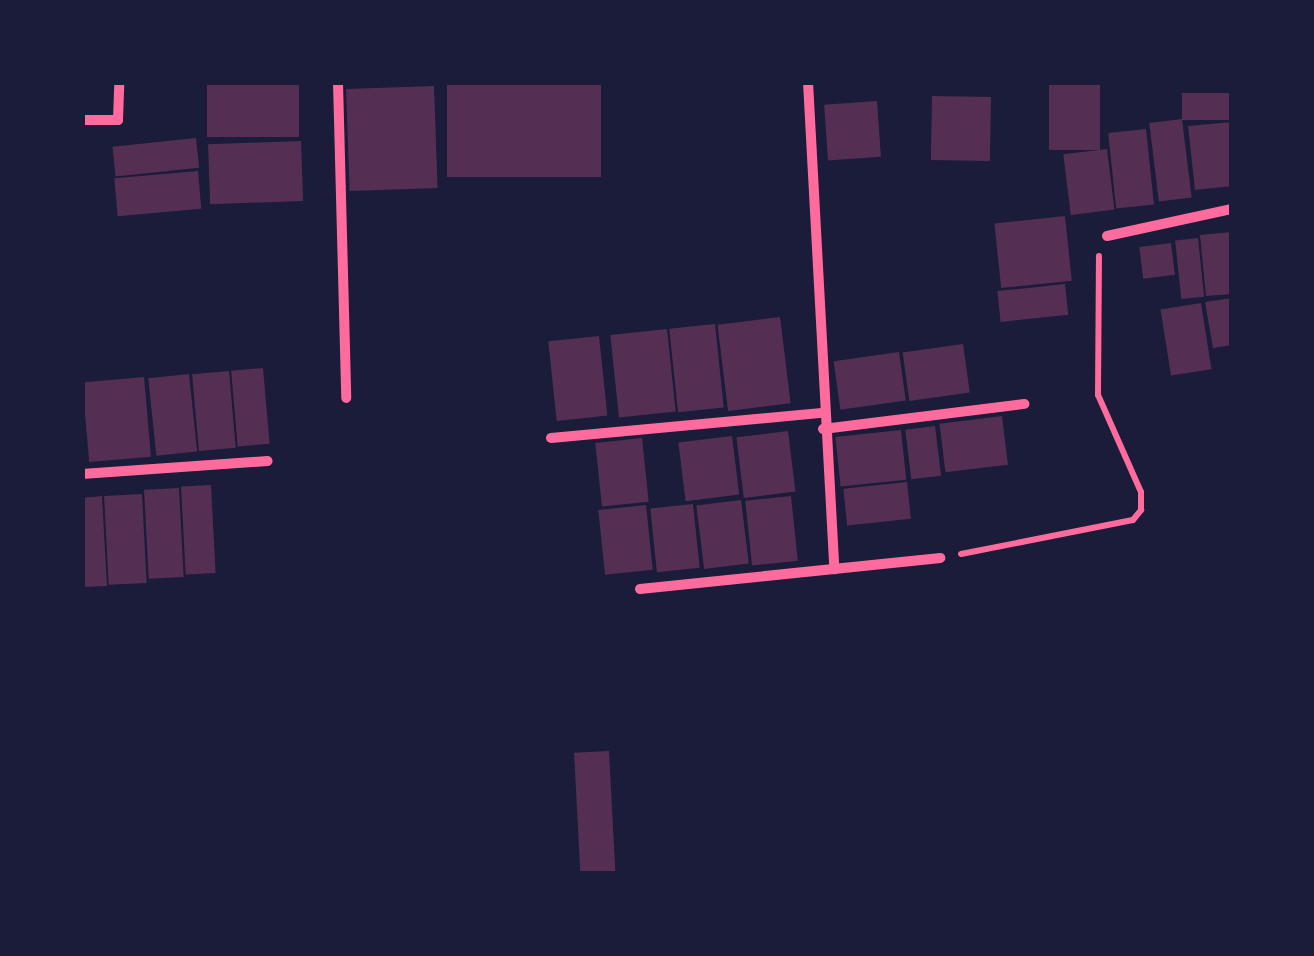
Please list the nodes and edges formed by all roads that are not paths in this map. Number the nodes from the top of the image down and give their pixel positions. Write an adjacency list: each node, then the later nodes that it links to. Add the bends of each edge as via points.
1 (119, 82): 4 (street, via 118,120)
2 (338, 82): 7 (street)
3 (808, 82): 9 (street)
4 (82, 120)
5 (1232, 209): 6 (street)
6 (1106, 236)
7 (346, 398)
8 (1024, 404): 10 (street)
9 (822, 413): 10 (street); 11 (street)
10 (824, 429): 15 (street)
11 (551, 438)
12 (268, 460): 13 (street)
13 (82, 474)
14 (940, 558): 15 (street)
15 (834, 569): 16 (street)
16 (640, 589)

